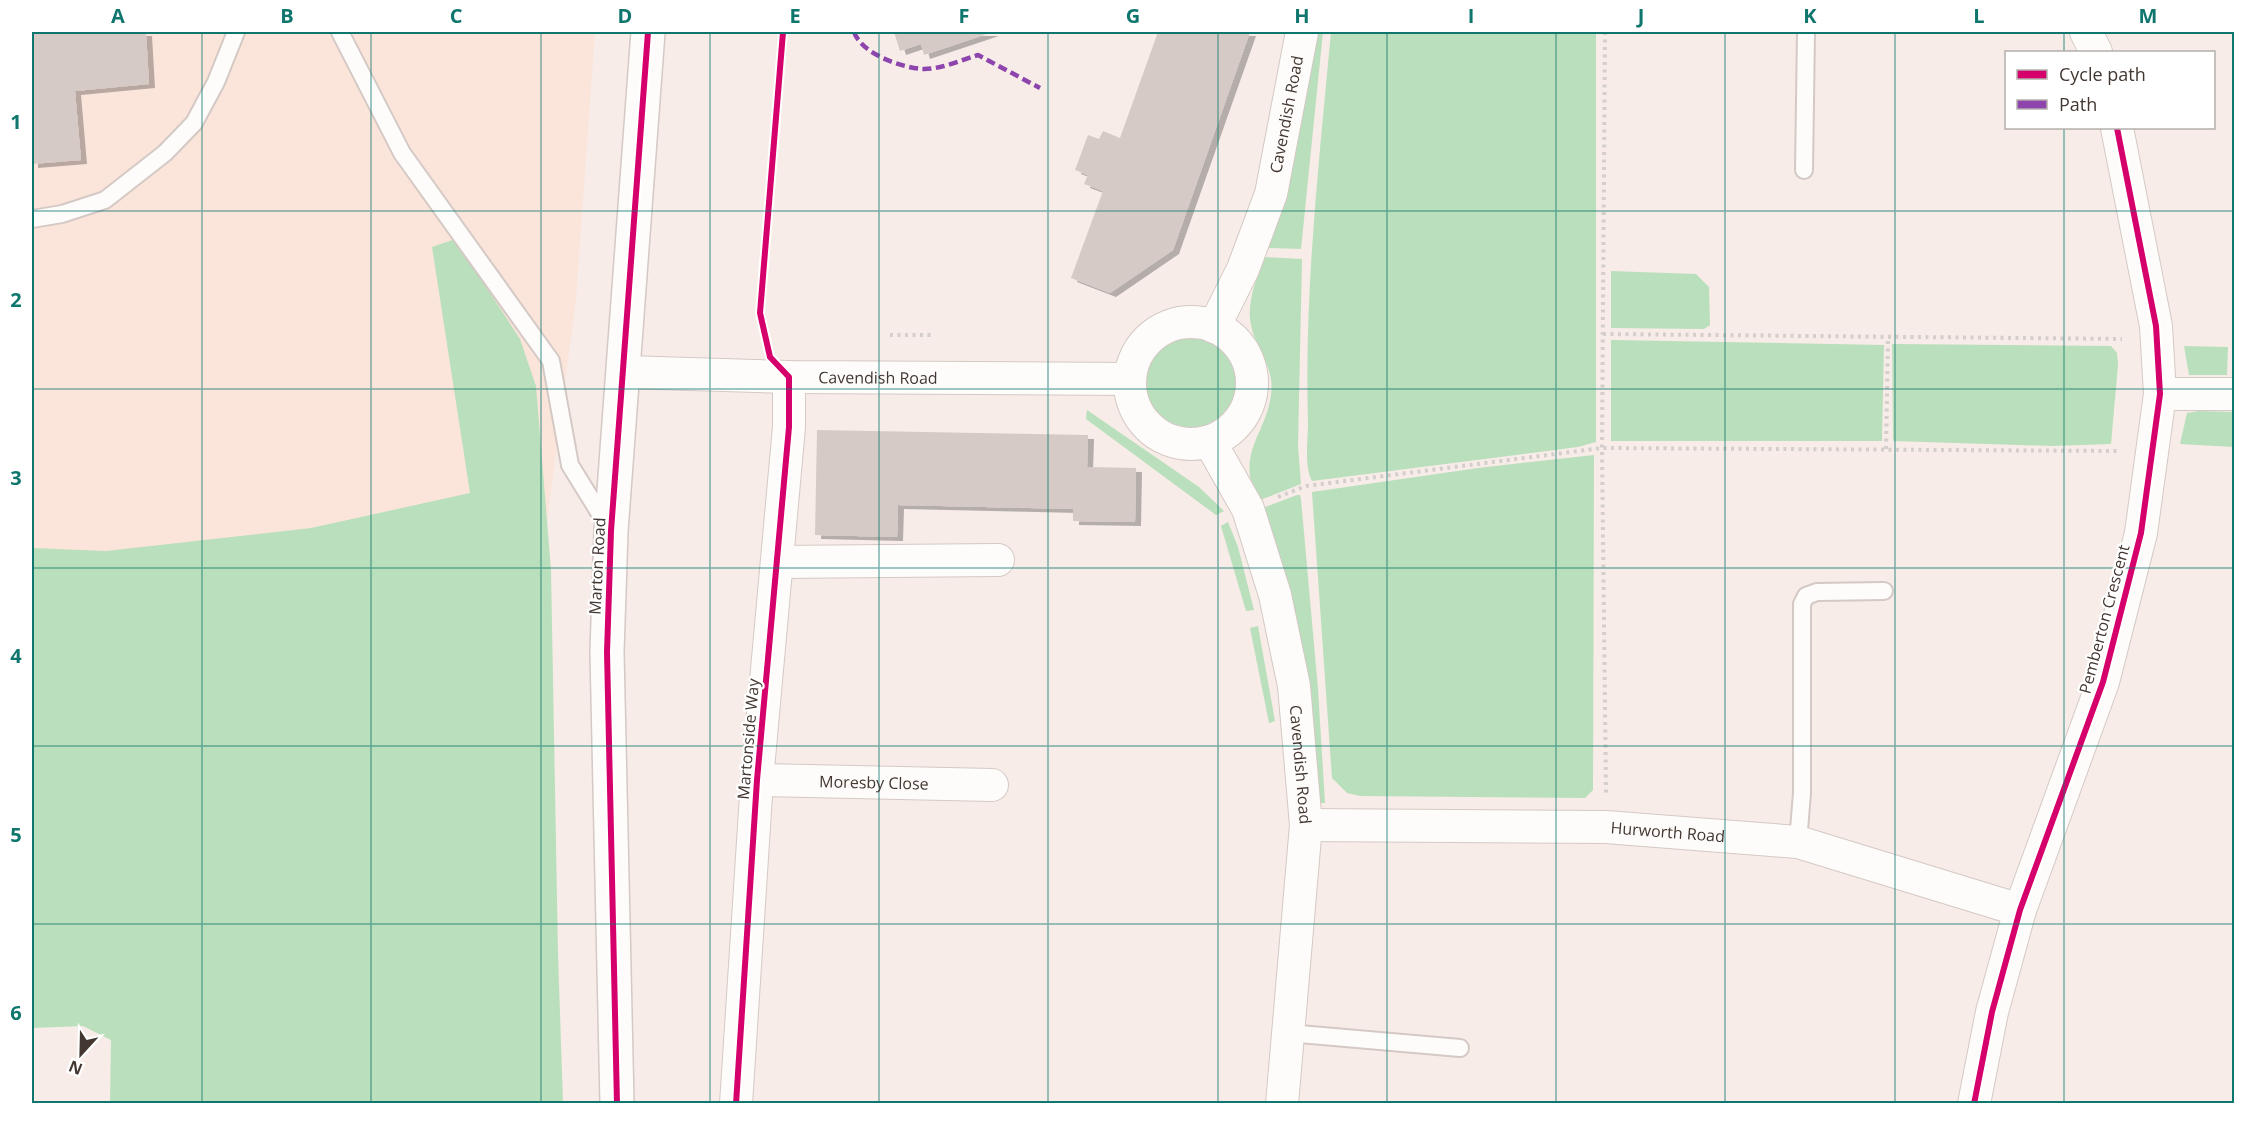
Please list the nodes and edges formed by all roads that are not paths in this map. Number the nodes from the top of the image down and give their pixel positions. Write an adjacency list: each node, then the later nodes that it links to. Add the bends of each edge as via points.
1 (236, 32): 10 (lane, via 194,123 165,153 105,200)
2 (340, 32): 18 (lane, via 402,153 551,361 570,465)
3 (648, 32): 12 (main road, Marton Road)
4 (1302, 32): 11 (street, Cavendish Road, via 1271,194 1243,269)
5 (1806, 32): 9 (lane)
6 (2086, 32): 7 (street)
7 (2096, 51)
8 (2117, 129): 15 (street, Pemberton Crescent, via 2156,326)
9 (1804, 170)
10 (32, 219)
11 (1214, 327): 14 (street, via 1195,322 1176,324 1158,332 1134,360); 17 (street, via 1243,350 1252,386 1240,421 1227,434)
12 (624, 372): 13 (street, Cavendish Road); 18 (main road, Marton Road)
13 (789, 377): 14 (street, Cavendish Road); 20 (street, Martonside Way)
14 (1130, 379): 17 (street, via 1132,399 1153,432 1190,445)
15 (2160, 394): 16 (street); 26 (street, Pemberton Crescent, via 2141,533 2103,682)
16 (2235, 394)
17 (1210, 442): 24 (street, Cavendish Road, via 1248,509 1275,595 1294,687)
18 (611, 531): 29 (main road, Marton Road, via 606,652)
19 (998, 560): 20 (street)
20 (778, 562): 22 (street, Martonside Way)
21 (1884, 591): 25 (lane, via 1818,592 1806,596 1802,604 1802,793)
22 (757, 780): 23 (street, Moresby Close); 30 (street, Martonside Way)
23 (992, 785)
24 (1306, 825): 25 (street, Hurworth Road, via 1606,827); 27 (street, Cavendish Road)
25 (1798, 842): 26 (street, Hurworth Road)
26 (2020, 910): 32 (street, Pemberton Crescent, via 1992,1012)
27 (1288, 1033): 28 (lane); 31 (street, Cavendish Road)
28 (1460, 1048)
29 (618, 1104)
30 (736, 1104)
31 (1282, 1104)
32 (1974, 1104)

